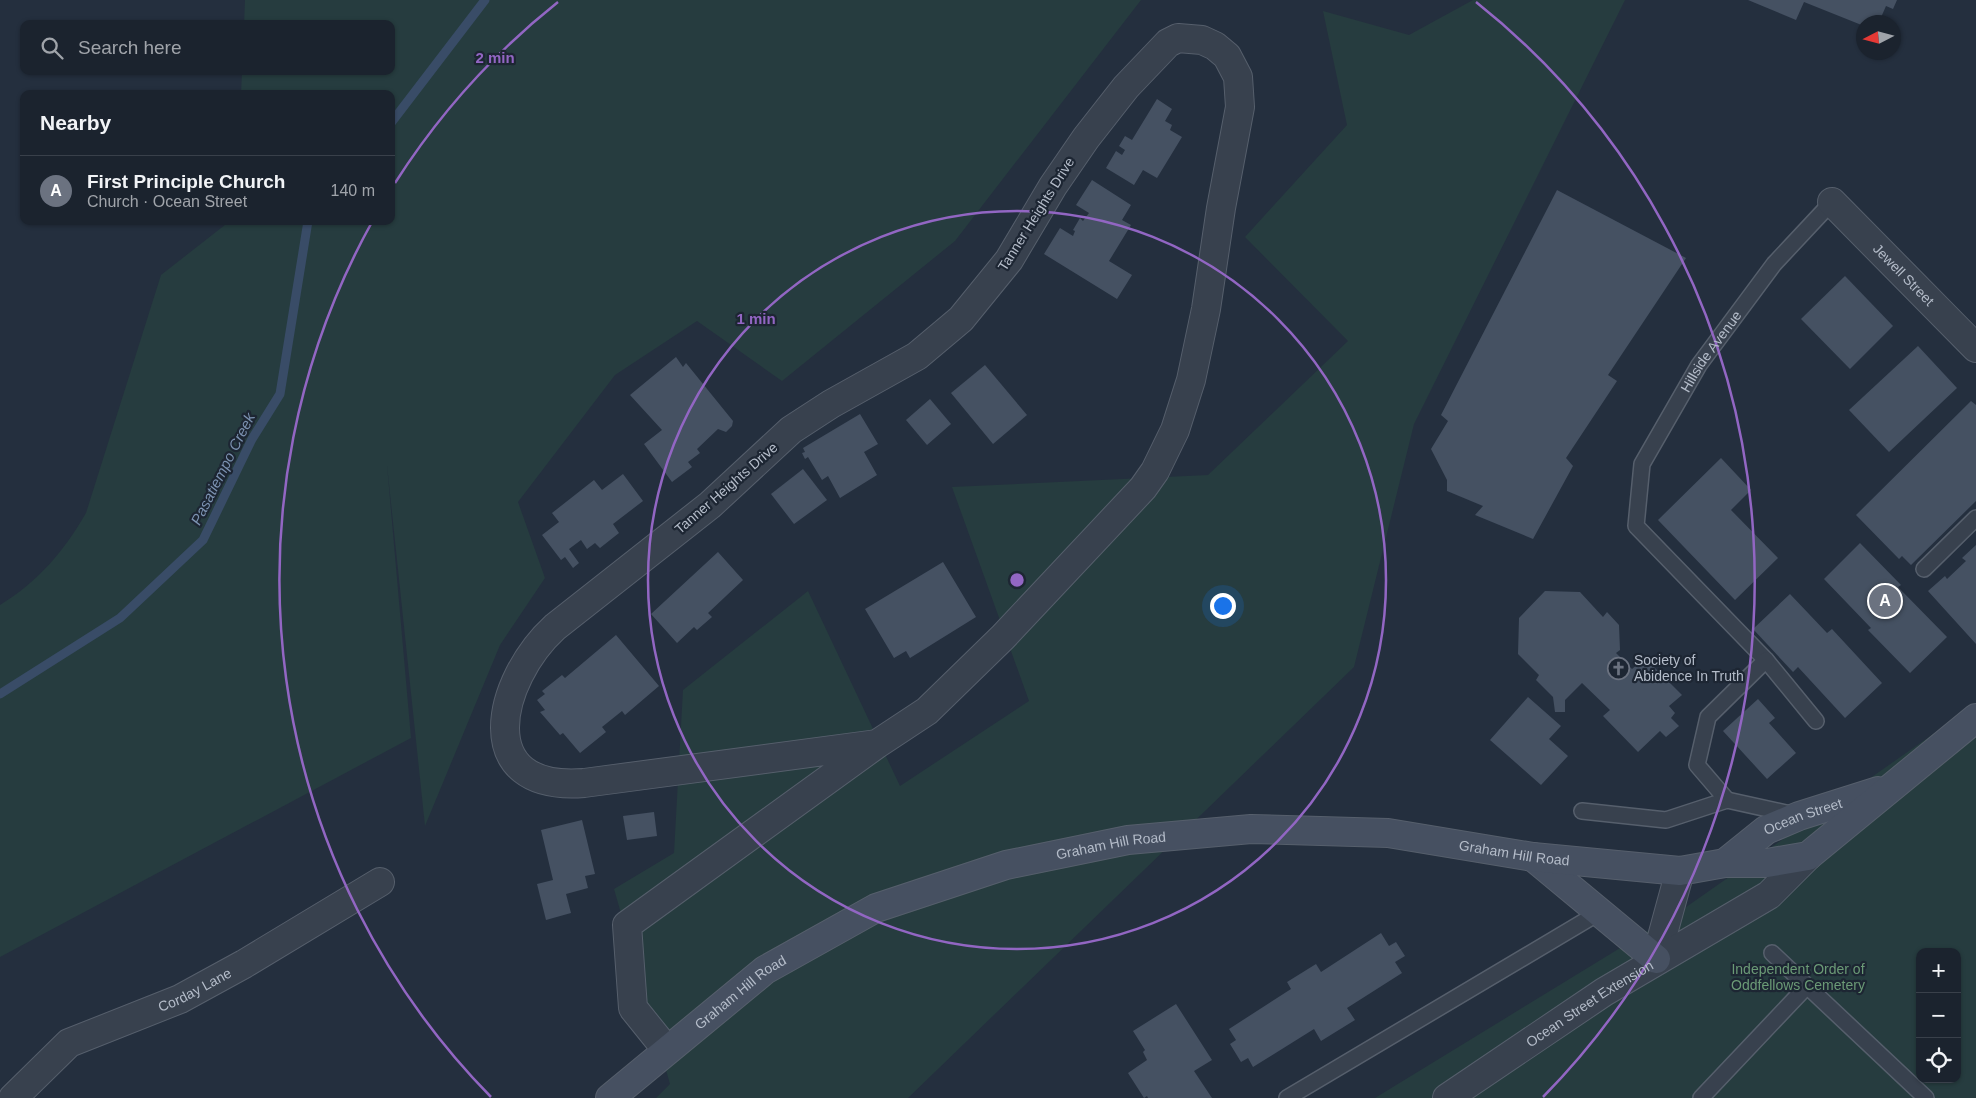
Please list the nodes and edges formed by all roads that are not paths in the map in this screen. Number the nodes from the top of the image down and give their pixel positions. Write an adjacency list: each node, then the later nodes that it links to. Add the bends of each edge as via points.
1 (1832, 202): 2 (street, Jewell Street); 5 (lane, Hillside Avenue, via 1774,264 1699,365 1642,464 1636,526)
2 (1976, 348)
3 (1976, 518): 4 (lane)
4 (1924, 569)
5 (1766, 660): 7 (lane); 10 (lane, via 1708,717 1697,765)
6 (1976, 718): 9 (main road, Ocean Street)
7 (1816, 721)
8 (877, 744): 8 (street, Tanner Heights Drive, via 927,712 1130,503 1155,471 1175,430 1199,344 1240,107 1238,77 1227,56 1215,46 1202,40 1178,38 1158,51 1086,138 1009,260 961,319 918,356 831,404 792,430 710,505 555,628 536,647 522,668 510,693 505,719 508,744 515,762 537,778 558,784); 22 (street, Tanner Heights Drive, via 627,926 633,1008)
9 (1892, 786): 12 (main road, Ocean Street); 13 (main road, Ocean Street)
10 (1727, 800): 11 (lane, via 1666,820); 12 (lane)
11 (1582, 811)
12 (1799, 816): 15 (main road, Ocean Street, via 1766,830)
13 (1808, 856): 15 (main road, Ocean Street, via 1767,863); 20 (street, Ocean Street, via 1769,895)
14 (1533, 857): 16 (main road, Graham Hill Road); 18 (main road); 22 (main road, Graham Hill Road, via 1388,833 1251,829 1128,840 1006,866 876,908 765,970)
15 (1725, 862): 16 (main road, Ocean Street)
16 (1680, 870): 20 (street, Ocean Street Extension)
17 (380, 882): 23 (street, Corday Lane, via 180,999 69,1043)
18 (1600, 912): 20 (main road); 25 (lane)
19 (1772, 953): 21 (lane)
20 (1656, 959): 26 (street, Ocean Street Extension)
21 (1807, 986): 27 (lane); 28 (lane)
22 (666, 1050): 24 (main road, Graham Hill Road)
23 (13, 1098)
24 (610, 1098)
25 (1287, 1098)
26 (1447, 1098)
27 (1701, 1098)
28 (1926, 1098)

